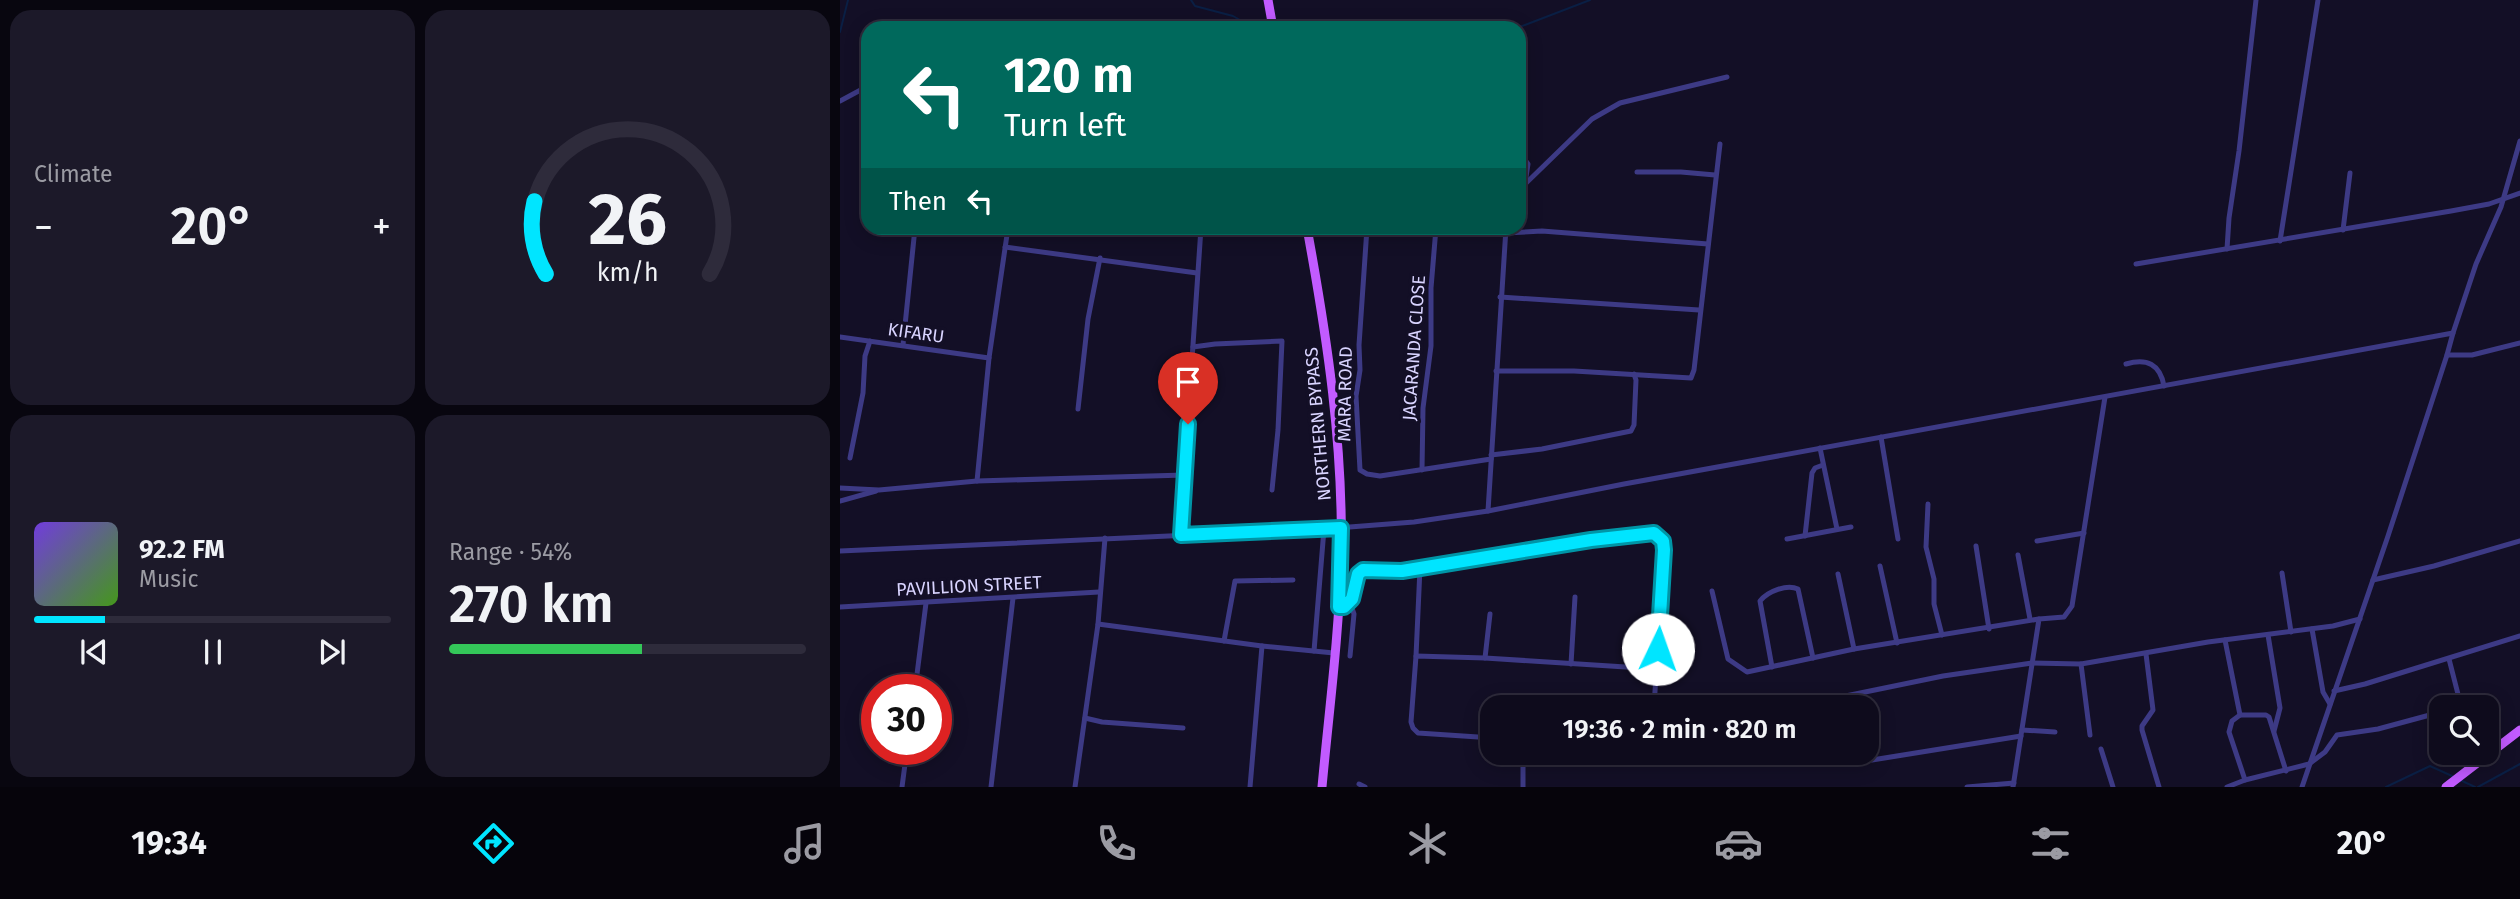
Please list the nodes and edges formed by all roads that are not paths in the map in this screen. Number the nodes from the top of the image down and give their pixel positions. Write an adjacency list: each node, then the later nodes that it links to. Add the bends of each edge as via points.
1 (1268, 0): 4 (main road)
2 (2256, 0): 28 (street)
3 (2318, 0): 25 (street)
4 (1272, 21)
5 (1727, 77): 13 (street, via 1609,108 1591,119)
6 (861, 90): 7 (street)
7 (840, 101)
8 (2520, 141): 15 (street)
9 (1720, 144): 12 (street)
10 (1637, 172): 12 (street)
11 (2350, 173): 16 (street)
12 (1715, 176): 26 (street)
13 (1526, 182)
14 (2520, 193): 15 (street)
15 (2503, 198): 16 (street); 34 (street)
16 (2343, 230): 25 (street)
17 (1526, 231): 26 (street)
18 (914, 235): 38 (street)
19 (1006, 235): 27 (street)
20 (1200, 235): 31 (street)
21 (1308, 235): 63 (main road, NORTHERN BYPASS, via 1333,389)
22 (1367, 235): 53 (street, MARA ROAD, via 1356,396 1360,470 1380,476)
23 (1435, 235): 53 (street, JACARANDA CLOSE)
24 (1506, 235): 32 (street)
25 (2280, 241): 28 (street)
26 (1708, 244): 33 (street)
27 (1005, 247): 29 (street); 41 (street)
28 (2227, 249): 30 (street)
29 (1100, 258): 31 (street); 47 (street)
30 (2136, 264)
31 (1197, 273): 39 (street)
32 (1500, 297): 33 (street); 43 (street)
33 (1699, 310): 44 (street, via 1691,378)
34 (2452, 333): 40 (street); 45 (street)
35 (840, 337): 36 (street, KIFARU)
36 (870, 341): 38 (street, KIFARU); 51 (street)
37 (2520, 343): 40 (street, via 2479,354)
38 (903, 345): 41 (street, KIFARU)
39 (1193, 347): 54 (street); 58 (street, via 1282,341)
40 (2448, 355): 82 (street)
41 (989, 358): 55 (street)
42 (2126, 365): 45 (street, via 2154,366)
43 (1496, 371): 44 (street); 50 (street)
44 (1634, 373): 50 (street, MARA ROAD, via 1631,431)
45 (2164, 386): 46 (street)
46 (2105, 397): 48 (street); 66 (street)
47 (1078, 409)
48 (1881, 437): 49 (street); 71 (street)
49 (1820, 448): 52 (street); 61 (street)
50 (1491, 457): 53 (street, MARA ROAD); 61 (street)
51 (850, 458)
52 (1823, 465): 65 (street); 68 (street, via 1812,473)
53 (1422, 470)
54 (1185, 475): 55 (street); 67 (street)
55 (977, 481): 57 (street)
56 (840, 488): 57 (street)
57 (879, 490): 59 (street)
58 (1272, 490)
59 (840, 501)
60 (1928, 503): 99 (street, via 1926,547)
61 (1488, 511): 63 (street)
62 (1851, 527): 65 (street)
63 (1341, 528): 64 (street); 90 (main road, NORTHERN BYPASS)
64 (1324, 529): 67 (street); 107 (street)
65 (1837, 530): 68 (street)
66 (2084, 533): 72 (street); 92 (street, via 2069,613)
67 (1181, 535): 69 (street)
68 (1805, 536): 70 (street)
69 (1105, 538): 75 (street); 84 (street)
70 (1787, 539)
71 (1898, 539)
72 (2037, 541)
73 (2520, 541): 82 (street)
74 (1976, 546): 96 (street)
75 (840, 551)
76 (2018, 555): 94 (street)
77 (1880, 566): 104 (street)
78 (1420, 568): 87 (street, via 1360,572); 111 (street); 119 (street, via 1654,533 1663,541 1664,550)
79 (2282, 573): 98 (street)
80 (1838, 574): 106 (street)
81 (1293, 580): 103 (street, via 1235,581)
82 (2373, 580): 93 (street)
83 (1712, 591): 118 (street, via 1728,659 1747,672)
84 (1099, 592): 86 (street, PAVILLION STREET); 95 (street)
85 (1575, 597): 116 (street)
86 (1013, 598): 88 (street, PAVILLION STREET); 145 (street)
87 (1350, 602): 90 (street); 110 (street, via 1354,614)
88 (926, 603): 89 (street, PAVILLION STREET); 120 (street)
89 (840, 607)
90 (1339, 607): 108 (main road, NORTHERN BYPASS)
91 (1490, 614): 112 (street)
92 (2039, 619): 94 (street); 115 (street)
93 (2360, 619): 97 (street); 121 (street)
94 (2030, 620): 96 (street)
95 (1098, 624): 103 (street); 128 (street)
96 (1989, 629): 99 (street)
97 (2312, 629): 98 (street); 125 (street, via 2323,692)
98 (2291, 632): 100 (street)
99 (1942, 635): 104 (street)
100 (2268, 635): 102 (street); 131 (street, via 2280,708)
101 (2520, 636): 114 (street)
102 (2225, 640): 109 (street); 126 (street)
103 (1224, 641): 105 (street)
104 (1897, 643): 106 (street)
105 (1262, 646): 107 (street); 147 (street)
106 (1854, 649): 113 (street)
107 (1314, 651): 108 (street)
108 (1334, 653): 148 (main road, NORTHERN BYPASS)
109 (2146, 654): 117 (street); 152 (street, via 2153,710 2142,730)
110 (1350, 656)
111 (1416, 656): 112 (street); 135 (street, via 1413,728 1423,734)
112 (1485, 658): 116 (street)
113 (1813, 658): 118 (street); 118 (street, via 1798,589 1792,587 1767,594 1760,601)
114 (2449, 659): 121 (street); 124 (street)
115 (2032, 663): 117 (street); 123 (street); 133 (street)
116 (1571, 664): 119 (street)
117 (2081, 664): 134 (street)
118 (1772, 667)
119 (1657, 669): 122 (street)
120 (917, 674)
121 (2334, 691): 125 (street)
122 (1655, 695)
123 (1850, 695)
124 (2458, 695)
125 (2330, 704): 138 (street)
126 (2240, 715): 131 (street, via 2266,715); 142 (street, via 2229,732)
127 (2429, 715): 138 (street, via 2337,735)
128 (1085, 718): 129 (street); 146 (street)
129 (1183, 728)
130 (2520, 730): 155 (main road)
131 (2274, 731): 141 (street)
132 (2055, 732): 133 (street)
133 (2022, 733): 137 (street); 143 (street)
134 (2090, 736)
135 (1480, 737)
136 (2101, 749): 151 (street)
137 (1879, 759)
138 (2309, 764): 141 (street); 154 (street)
139 (905, 765): 144 (street)
140 (1522, 765): 149 (street)
141 (2286, 771): 142 (street)
142 (2245, 780): 153 (street)
143 (2014, 785): 150 (street)
144 (902, 787)
145 (991, 787)
146 (1075, 787)
147 (1250, 787)
148 (1322, 787)
149 (1523, 787)
150 (1967, 787)
151 (2113, 787)
152 (2160, 787)
153 (2227, 787)
154 (2302, 787)
155 (2446, 787)

